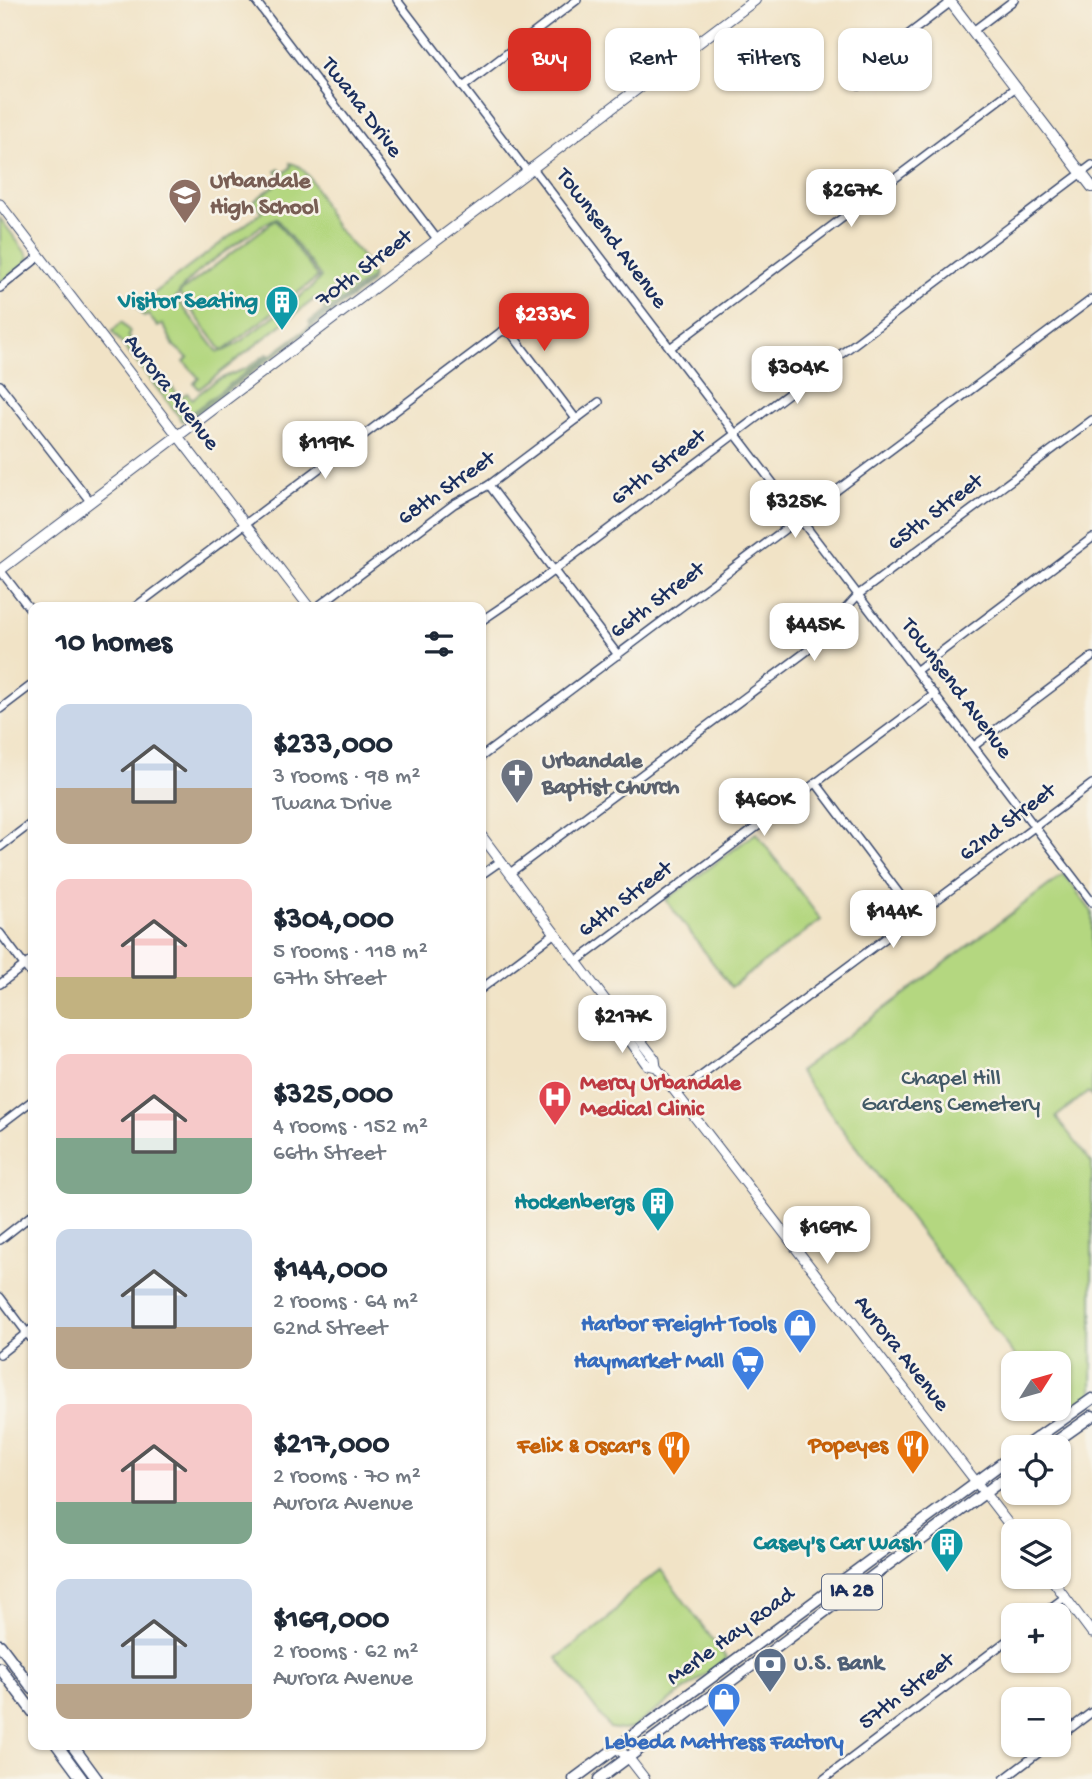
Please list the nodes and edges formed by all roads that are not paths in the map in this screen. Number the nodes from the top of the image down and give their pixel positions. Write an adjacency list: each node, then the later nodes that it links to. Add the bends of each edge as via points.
1 (255, 0): 16 (street, Twana Drive)
2 (397, 0): 9 (street, Townsend Avenue)
3 (578, 0): 9 (street)
4 (755, 0): 12 (main road, 70th Street)
5 (1014, 0): 8 (street)
6 (950, 1): 7 (street); 8 (main road)
7 (915, 28)
8 (973, 31): 10 (main road)
9 (463, 87): 12 (street, Townsend Avenue)
10 (1016, 87): 13 (main road); 20 (street)
11 (1092, 165): 13 (street, 67th Street)
12 (530, 169): 16 (main road, 70th Street); 20 (street, Townsend Avenue)
13 (1082, 173): 14 (main road); 26 (street, 67th Street)
14 (1092, 187)
15 (0, 204): 17 (street, Aurora Avenue)
16 (436, 239): 25 (main road, 70th Street)
17 (40, 256): 18 (street); 25 (street, Aurora Avenue)
18 (0, 288)
19 (1092, 299): 29 (street, 66th Street)
20 (670, 348): 26 (street, Townsend Avenue)
21 (0, 385): 28 (street)
22 (599, 402): 23 (street, 68th Street)
23 (576, 419): 27 (street, 68th Street); 30 (street, via 505,330)
24 (1092, 420): 34 (street, 65th Street)
25 (179, 435): 28 (main road, 70th Street); 30 (street, Aurora Avenue)
26 (736, 435): 29 (street, Townsend Avenue); 33 (street, 67th Street)
27 (489, 485): 33 (street); 37 (street, 68th Street, via 454,504)
28 (90, 501): 32 (main road, 70th Street)
29 (800, 518): 34 (street, Townsend Avenue); 40 (street, 66th Street)
30 (246, 523): 35 (street); 36 (street, Aurora Avenue)
31 (1092, 538): 42 (street)
32 (1, 568): 38 (street)
33 (554, 570): 39 (street, 67th Street); 40 (street)
34 (859, 594): 42 (street, Townsend Avenue); 56 (street, 65th Street, via 807,651)
35 (142, 602)
36 (305, 602)
37 (324, 602)
38 (28, 606)
39 (486, 618)
40 (618, 655): 47 (street, 66th Street)
41 (1092, 657): 46 (street)
42 (917, 670): 44 (street, Townsend Avenue)
43 (28, 688): 45 (street)
44 (935, 694): 46 (street, Townsend Avenue); 48 (street, 64th Street)
45 (0, 709)
46 (974, 746): 51 (street, Townsend Avenue)
47 (486, 753)
48 (816, 783): 58 (street); 61 (street, 64th Street)
49 (1092, 784): 51 (street, 62nd Street)
50 (28, 826): 53 (street)
51 (1035, 827): 57 (street, Townsend Avenue); 58 (street, 62nd Street)
52 (486, 842): 54 (street, Aurora Avenue)
53 (0, 847)
54 (501, 861): 55 (street); 56 (street, Aurora Avenue)
55 (486, 872)
56 (510, 873): 60 (street, Aurora Avenue)
57 (1092, 902)
58 (916, 915): 67 (street, 62nd Street)
59 (0, 933): 63 (street)
60 (555, 933): 61 (street, Aurora Avenue); 66 (street, 64th Street)
61 (577, 961): 67 (street, Aurora Avenue, via 647,1065 656,1067)
62 (28, 963): 63 (street)
63 (25, 966): 64 (street); 65 (street)
64 (28, 970)
65 (0, 984)
66 (486, 985)
67 (677, 1094): 82 (street, Aurora Avenue)
68 (28, 1104): 69 (street)
69 (0, 1125)
70 (28, 1218): 71 (street)
71 (0, 1240)
72 (0, 1297): 73 (street)
73 (28, 1328)
74 (28, 1332): 75 (street)
75 (0, 1353)
76 (1092, 1399): 78 (main road)
77 (1092, 1416): 79 (main road)
78 (1041, 1435)
79 (1065, 1435)
80 (1001, 1464): 82 (main road, Merle Hay Road / IA 28)
81 (1001, 1481): 83 (main road, Merle Hay Road / IA 28)
82 (975, 1482): 83 (street, Aurora Avenue); 97 (main road, Merle Hay Road / IA 28)
83 (984, 1494): 84 (street, Aurora Avenue); 100 (main road, Merle Hay Road / IA 28)
84 (1004, 1519)
85 (1059, 1589): 86 (street)
86 (1065, 1597): 87 (street); 88 (street)
87 (1057, 1603)
88 (1092, 1633)
89 (0, 1644): 91 (main road)
90 (1001, 1645): 107 (street, 57th Street)
91 (15, 1663): 92 (street); 93 (main road)
92 (1, 1671): 94 (main road)
93 (28, 1682)
94 (28, 1706)
95 (1092, 1712): 96 (street)
96 (1071, 1728)
97 (617, 1748): 100 (street); 104 (main road, Merle Hay Road / IA 28)
98 (61, 1750): 102 (main road)
99 (76, 1750): 103 (main road)
100 (628, 1757): 105 (main road, Merle Hay Road / IA 28); 106 (street)
101 (1033, 1757): 108 (street)
102 (82, 1779)
103 (97, 1779)
104 (575, 1779)
105 (599, 1779)
106 (645, 1779)
107 (824, 1779)
108 (1004, 1779)

